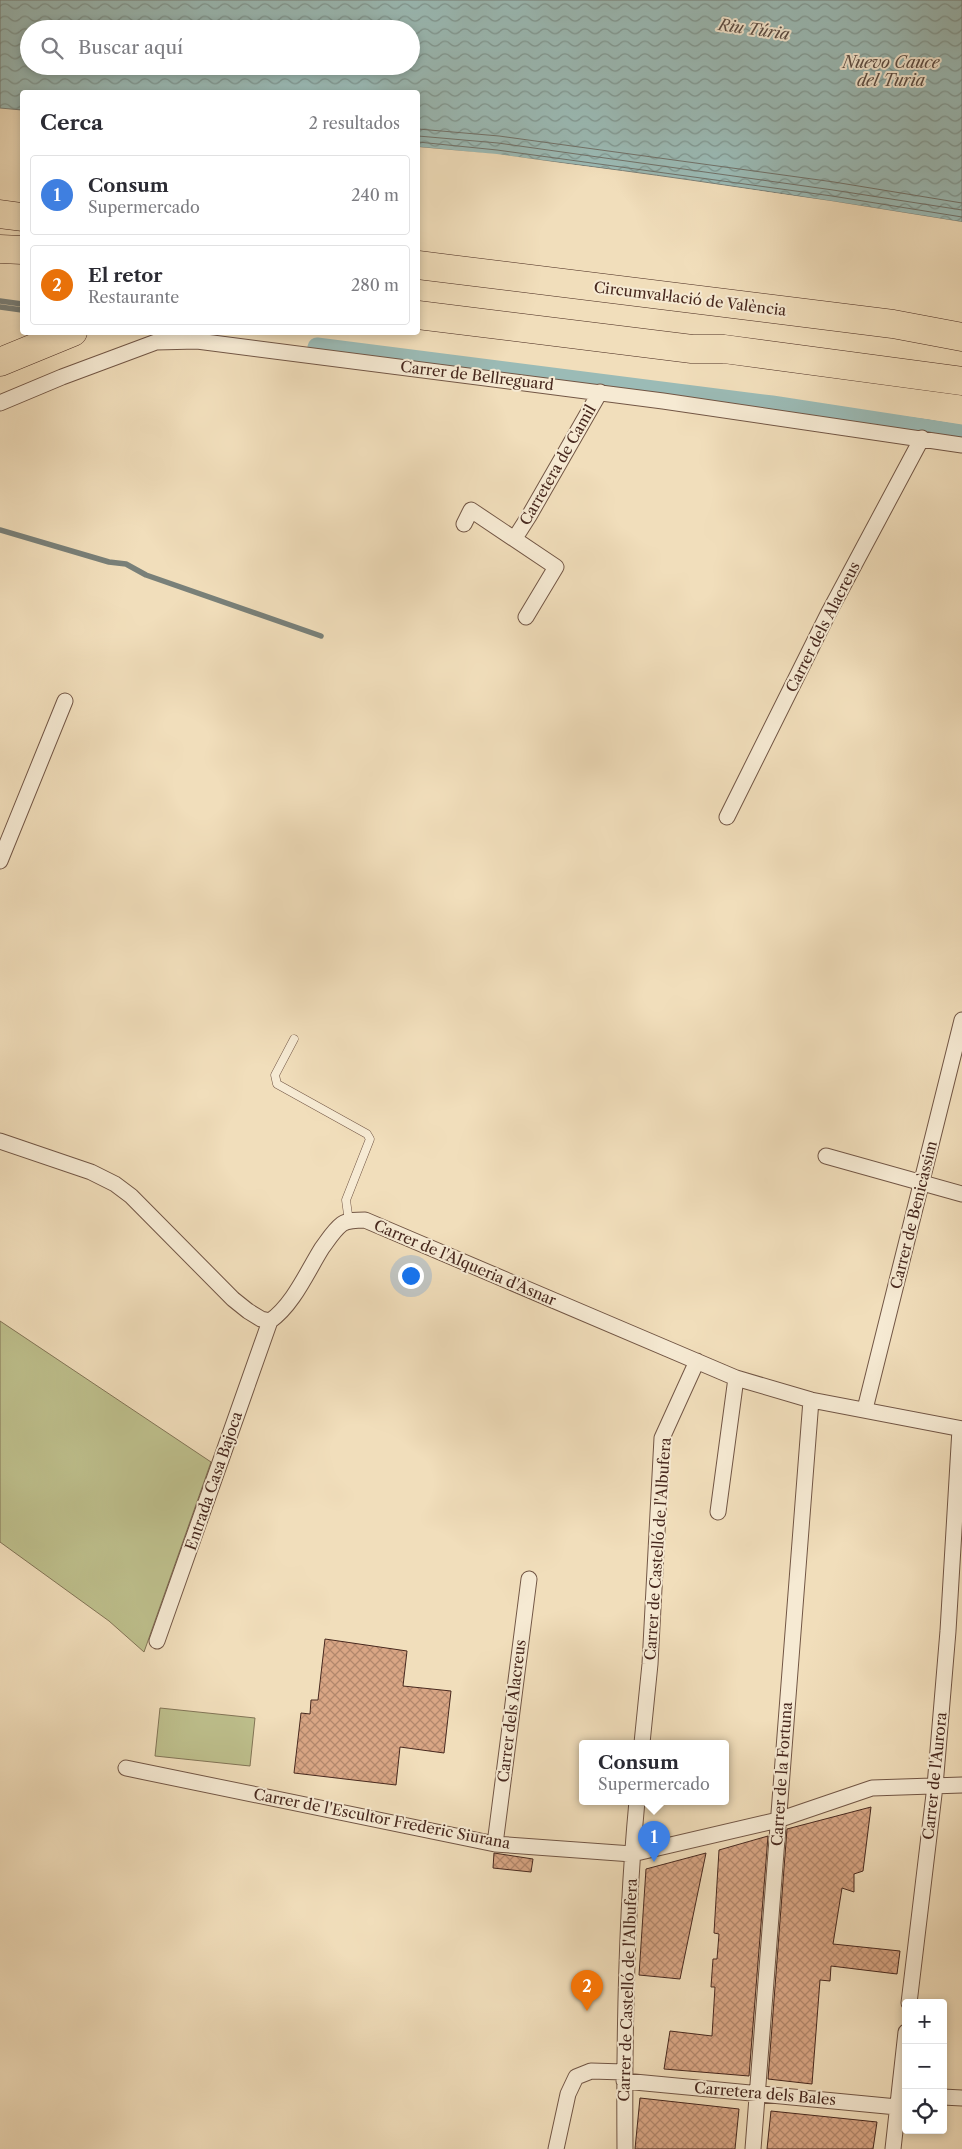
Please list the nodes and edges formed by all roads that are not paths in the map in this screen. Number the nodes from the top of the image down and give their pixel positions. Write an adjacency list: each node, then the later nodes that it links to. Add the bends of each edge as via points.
1 (0, 214): 2 (highway)
2 (20, 217)
3 (0, 248): 4 (highway)
4 (20, 250)
5 (420, 265): 9 (highway, Circumval·lació de València, via 893,324)
6 (420, 300): 10 (highway, via 693,341)
7 (420, 315): 10 (highway, via 692,349)
8 (66, 335): 11 (highway)
9 (962, 337)
10 (724, 349): 12 (highway)
11 (0, 362)
12 (962, 381)
13 (600, 392): 14 (street, Carrer de Bellreguard, via 187,341 156,342 62,376); 15 (street, Carrer de Bellreguard); 18 (street, Carretera de Camil)
14 (0, 403)
15 (922, 438): 16 (street, Carrer de Bellreguard); 21 (street, Carrer dels Alacreus, via 828,614)
16 (962, 445)
17 (464, 524): 18 (street, Carretera de Camil, via 471,510)
18 (515, 538): 19 (street, Carretera de Camil, via 556,567)
19 (526, 617)
20 (65, 701): 22 (street)
21 (727, 817)
22 (0, 861)
23 (962, 1020): 27 (street, Carrer de Benicàssim)
24 (294, 1039): 29 (lane, via 275,1075 278,1084 367,1134 370,1139 346,1200)
25 (0, 1141): 30 (street, via 91,1172 115,1184 132,1196 233,1299 248,1312)
26 (826, 1156): 27 (street)
27 (922, 1183): 28 (street); 34 (street, Carrer de Benicàssim)
28 (962, 1194)
29 (349, 1222): 30 (street, via 342,1224 329,1237 293,1295); 31 (street, Carrer de l'Alqueria d'Asnar, via 365,1220 379,1225)
30 (270, 1321): 38 (street, Entrada Casa Bajoca)
31 (697, 1361): 32 (street, Carrer de l'Alqueria d'Asnar); 39 (street, Carrer de Castelló de l'Albufera, via 662,1438 650,1664)
32 (736, 1378): 33 (street, Carrer de l'Alqueria d'Asnar); 36 (street)
33 (811, 1400): 34 (street, Carrer de l'Alqueria d'Asnar); 44 (street, Carrer de la Fortuna)
34 (866, 1409): 35 (street, Carrer de l'Alqueria d'Asnar)
35 (961, 1429): 42 (street, Carrer de l'Aurora)
36 (718, 1512)
37 (529, 1579): 45 (street, Carrer dels Alacreus)
38 (157, 1641)
39 (642, 1740)
40 (126, 1768): 45 (street, Carrer de l'Escultor Frederic Siurana)
41 (962, 1785): 42 (street, Carrer de l'Escultor Frederic Siurana)
42 (935, 1786): 44 (street, Carrer de l'Escultor Frederic Siurana, via 872,1788); 47 (street, Carrer de l'Aurora)
43 (637, 1805): 46 (street, Carrer de Castelló de l'Albufera)
44 (778, 1820): 46 (street, Carrer de l'Escultor Frederic Siurana); 50 (street, Carrer de la Fortuna)
45 (495, 1844): 46 (street, Carrer de l'Escultor Frederic Siurana)
46 (632, 1854): 49 (street, Carrer de Castelló de l'Albufera)
47 (909, 1999)
48 (905, 2044): 53 (street)
49 (624, 2076): 50 (street, Carretera dels Bales); 54 (street, Carretera dels Bales, via 591,2070 576,2077 568,2094); 55 (street, Carrer de Castelló de l'Albufera)
50 (759, 2094): 53 (street, Carretera dels Bales); 56 (street, Carrer de la Fortuna)
51 (947, 2097): 52 (street)
52 (962, 2098)
53 (901, 2105): 57 (street)
54 (556, 2149)
55 (625, 2149)
56 (753, 2149)
57 (893, 2149)

